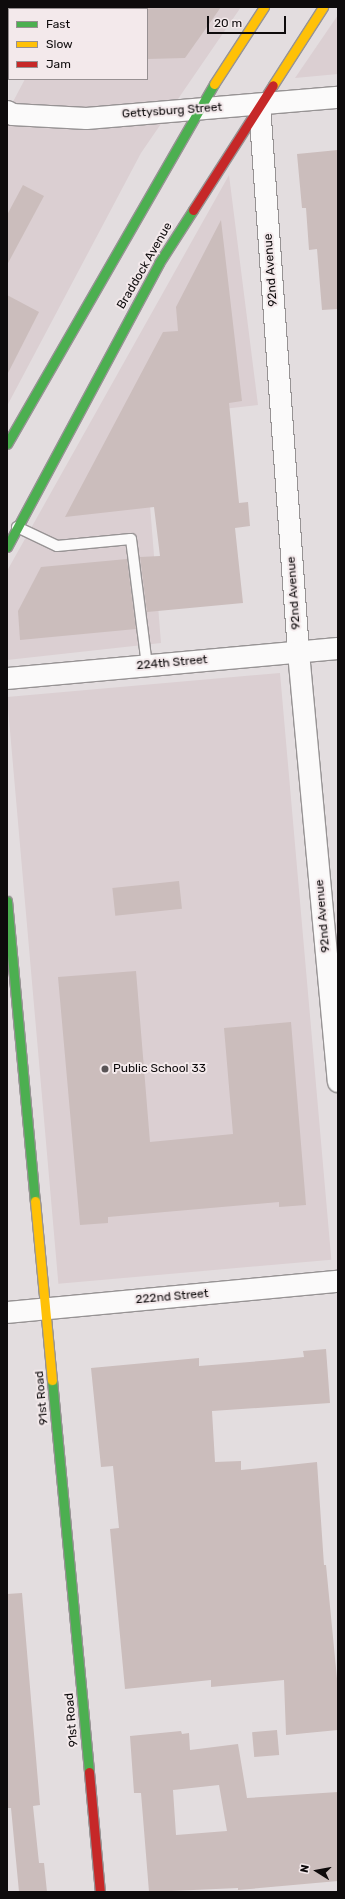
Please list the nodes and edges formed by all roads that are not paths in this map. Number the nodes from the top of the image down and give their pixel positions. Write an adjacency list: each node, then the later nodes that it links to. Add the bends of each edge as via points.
1 (264, 7): 5 (main road)
2 (323, 7): 4 (main road, Braddock Avenue)
3 (338, 97): 4 (street, Gettysburg Street)
4 (259, 105): 5 (street, Gettysburg Street); 8 (main road, Braddock Avenue, via 159,263 45,472); 11 (street, 92nd Avenue)
5 (198, 109): 6 (street, Gettysburg Street, via 86,118 12,114); 7 (main road)
6 (7, 111)
7 (7, 444)
8 (18, 527): 9 (main road, Braddock Avenue); 12 (lane, via 57,546 131,539)
9 (7, 547)
10 (338, 648): 11 (street, 224th Street)
11 (298, 652): 12 (street, 224th Street); 15 (street, 92nd Avenue)
12 (148, 665): 13 (street, 224th Street)
13 (7, 678)
14 (7, 902): 17 (main road, 91st Road)
15 (338, 1081)
16 (338, 1281): 17 (street, 222nd Street)
17 (45, 1308): 18 (street, 222nd Street); 19 (main road, 91st Road)
18 (7, 1312)
19 (100, 1892)

